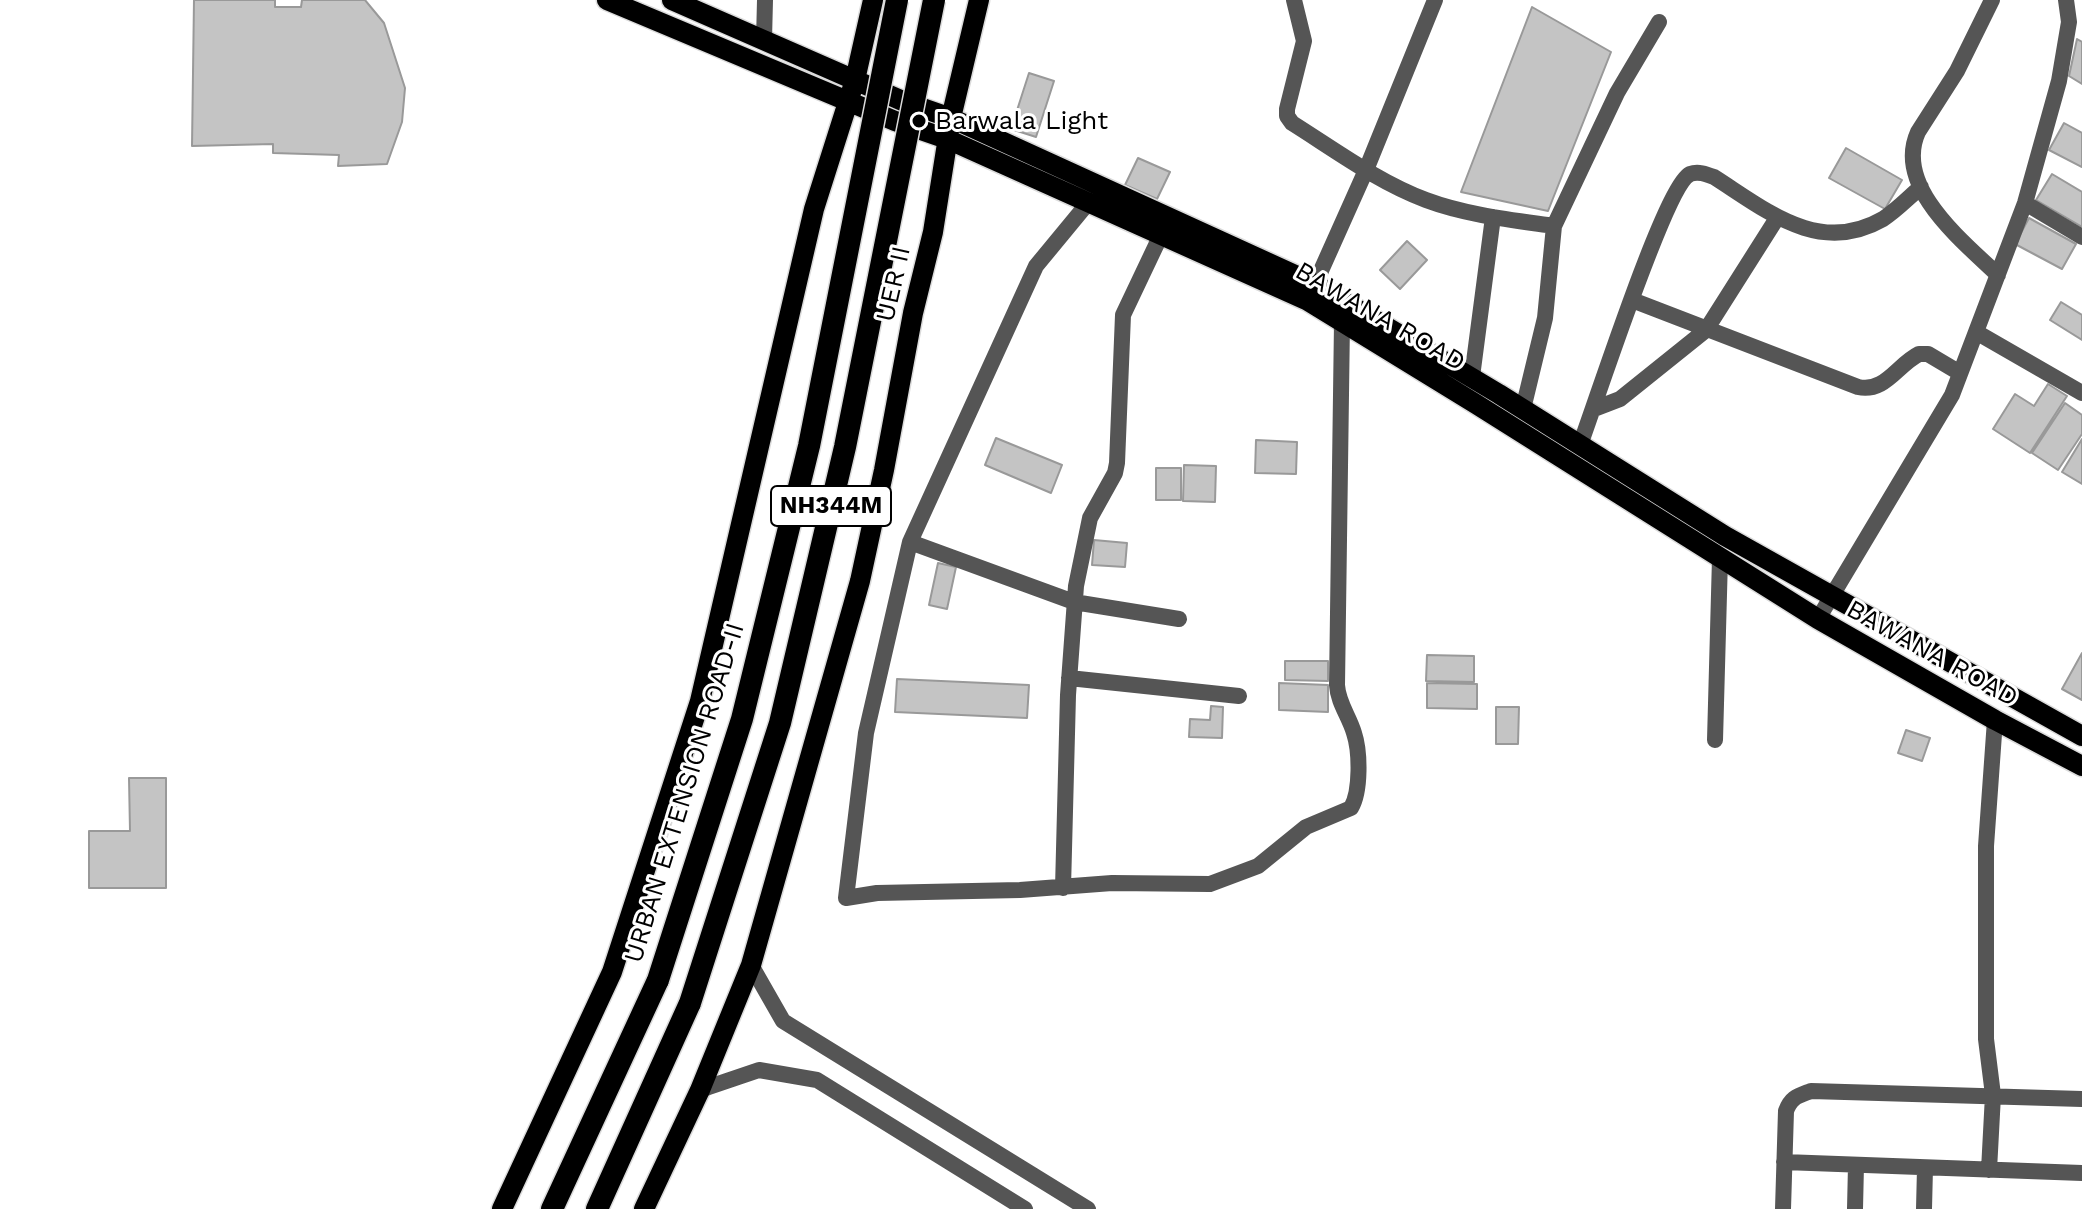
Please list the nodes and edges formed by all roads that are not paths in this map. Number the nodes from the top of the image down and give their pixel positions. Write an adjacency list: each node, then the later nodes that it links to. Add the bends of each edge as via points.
1 (607, 0): 16 (main road, BAWANA ROAD)
2 (672, 0): 14 (main road, BAWANA ROAD)
3 (765, 0): 14 (street)
4 (873, 0): 15 (main road)
5 (897, 0): 63 (highway, URBAN EXTENSION ROAD-II / NH344M, bridge, via 805,461 742,719 658,980)
6 (934, 0): 64 (highway, NH344M, bridge, via 845,447 780,723 690,1003)
7 (979, 0): 17 (main road, UER II)
8 (1294, 0): 19 (street, via 1304,41 1287,116)
9 (1435, 0): 19 (street)
10 (1992, 0): 20 (street, via 1914,141)
11 (2066, 0): 13 (street)
12 (1659, 22): 25 (street, via 1622,83)
13 (2075, 26): 22 (street)
14 (764, 40): 15 (main road, BAWANA ROAD)
15 (855, 80): 16 (main road); 17 (main road, BAWANA ROAD)
16 (847, 101): 18 (main road, BAWANA ROAD); 62 (main road, via 814,209 700,701 612,972)
17 (951, 118): 18 (main road, UER II); 29 (main road, BAWANA ROAD)
18 (947, 139): 21 (main road, BAWANA ROAD); 53 (main road, UER II, via 933,232 860,581)
19 (1366, 170): 23 (street, via 1425,199); 29 (street)
20 (1921, 187): 24 (street, via 1878,221 1838,233); 28 (street, via 1937,215)
21 (1088, 203): 26 (main road, BAWANA ROAD); 40 (street, via 1036,266)
22 (2025, 203): 27 (street); 28 (street)
23 (1493, 217): 25 (street); 35 (street)
24 (1777, 218): 30 (street, via 1714,177 1691,173 1659,224); 32 (street)
25 (1554, 226): 37 (street, via 1545,318)
26 (1160, 237): 29 (main road, BAWANA ROAD); 43 (street, via 1123,315 1117,463 1090,518)
27 (2082, 237)
28 (1998, 275): 33 (street)
29 (1311, 292): 31 (main road, BAWANA ROAD); 35 (main road, BAWANA ROAD)
30 (1632, 300): 32 (street); 38 (street)
31 (1342, 322): 41 (main road, BAWANA ROAD); 52 (street, via 1337,685 1355,735 1356,799 1351,808 1306,827 1258,866 1223,880)
32 (1706, 330): 34 (street, via 1868,390 1919,354); 38 (street, via 1620,399)
33 (1976, 332): 34 (street); 36 (street)
34 (1960, 373): 42 (street, via 1945,409)
35 (1472, 377): 37 (main road, BAWANA ROAD)
36 (2082, 393)
37 (1523, 409): 39 (main road, BAWANA ROAD)
38 (1594, 409): 39 (street)
39 (1580, 445): 42 (main road, BAWANA ROAD)
40 (910, 542): 43 (street); 52 (street, via 866,733 846,898)
41 (1720, 558): 45 (main road, BAWANA ROAD); 50 (street)
42 (1831, 597): 45 (street); 49 (main road, BAWANA ROAD)
43 (1074, 602): 44 (street); 46 (street)
44 (1179, 619)
45 (1818, 619): 48 (main road, BAWANA ROAD)
46 (1069, 678): 47 (street); 52 (street)
47 (1239, 696)
48 (1995, 720): 51 (main road, BAWANA ROAD); 55 (street, via 1986,883 1986,1039)
49 (2082, 736)
50 (1715, 740)
51 (2082, 766)
52 (1063, 888)
53 (751, 965): 54 (main road, UER II); 67 (street, via 783,1021)
54 (700, 1090): 65 (main road, UER II); 66 (street, via 759,1070 817,1080)
55 (1993, 1095): 56 (street); 57 (street, via 1811,1091 1789,1102); 60 (street)
56 (2082, 1099)
57 (1784, 1162): 58 (street); 68 (street)
58 (1856, 1165): 59 (street); 69 (street)
59 (1925, 1168): 60 (street); 70 (street)
60 (1989, 1170): 61 (street)
61 (2082, 1173)
62 (502, 1209)
63 (552, 1209)
64 (597, 1209)
65 (644, 1209)
66 (1025, 1209)
67 (1088, 1209)
68 (1783, 1209)
69 (1855, 1209)
70 (1924, 1209)

